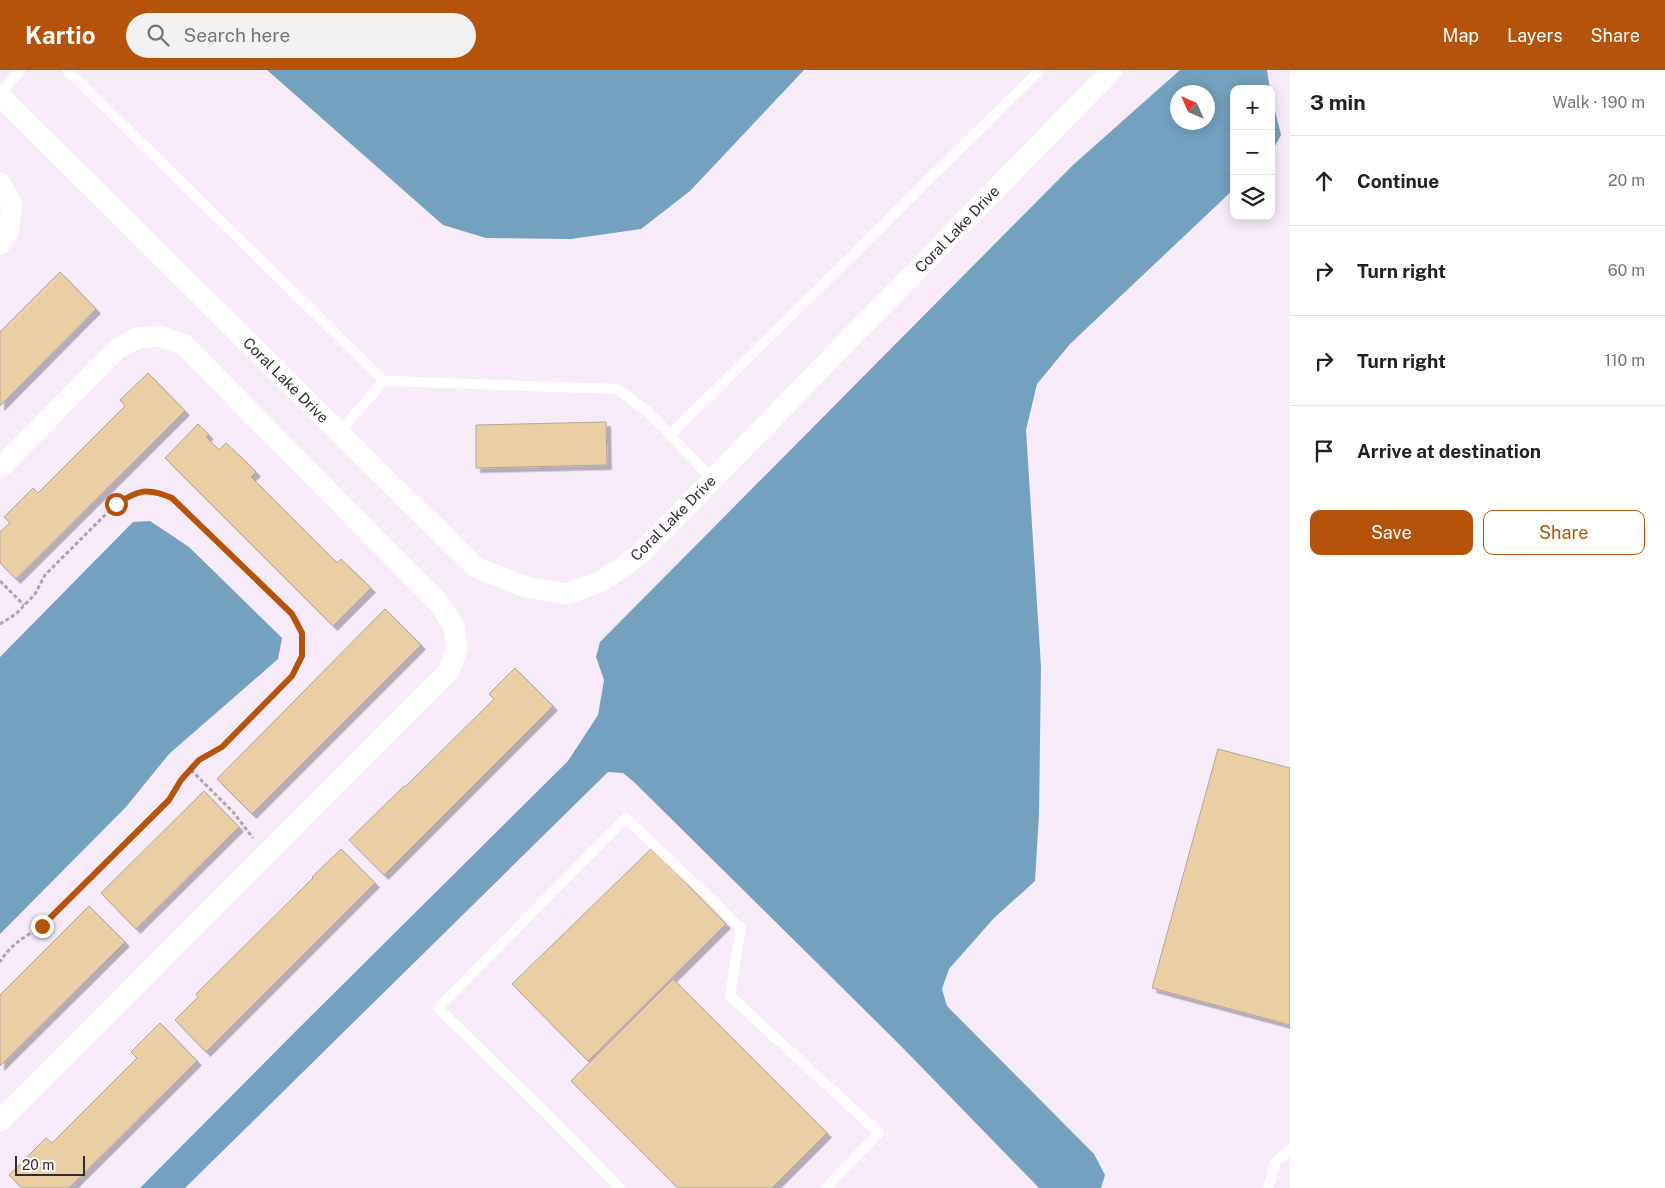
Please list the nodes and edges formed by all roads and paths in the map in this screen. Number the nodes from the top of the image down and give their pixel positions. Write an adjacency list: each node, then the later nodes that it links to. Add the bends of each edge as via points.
1 (21, 70): 5 (lane)
2 (67, 70): 8 (lane)
3 (1040, 70): 10 (lane)
4 (1112, 70): 12 (street, Coral Lake Drive)
5 (0, 95): 9 (street, Coral Lake Drive)
6 (0, 183): 7 (street, via 12,206 8,232)
7 (0, 244)
8 (384, 381): 9 (lane); 10 (lane, via 617,389)
9 (339, 432): 12 (street, Coral Lake Drive, via 477,568 526,587 566,594 602,581 638,556)
10 (670, 435): 12 (lane)
11 (0, 468): 17 (street, via 117,349 137,338 160,336 184,344 439,603 454,626 457,649 449,671)
12 (713, 480)
13 (0, 580): 14 (path)
14 (24, 605): 15 (path); 16 (path, via 35,594 45,575 116,504 136,492 157,491 172,498 292,614 302,633 302,656 292,676 222,747 199,760)
15 (0, 624)
16 (191, 770): 17 (path); 18 (path, via 169,800 42,926 19,940)
17 (268, 853): 19 (street)
18 (0, 962)
19 (0, 1121)
20 (1290, 1150): 23 (lane, via 1276,1161)
21 (620, 1188): 22 (lane, via 438,1008 626,818 741,928 730,996 879,1133)
22 (826, 1188)
23 (1268, 1188)

